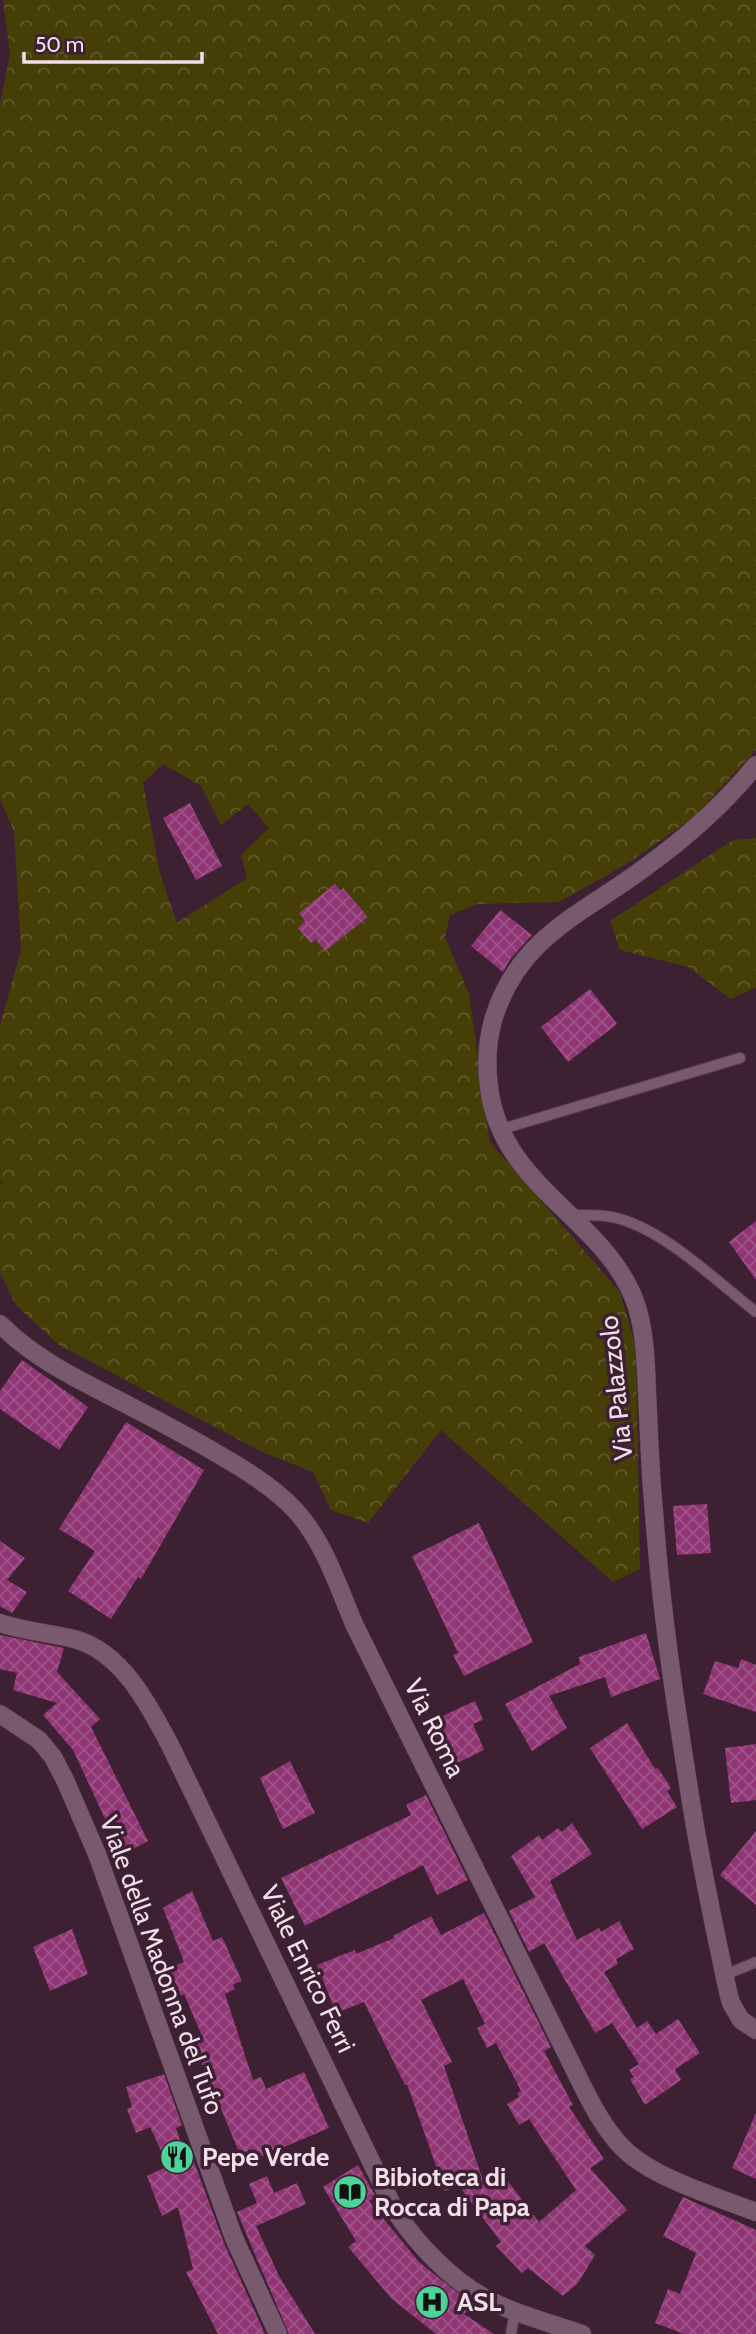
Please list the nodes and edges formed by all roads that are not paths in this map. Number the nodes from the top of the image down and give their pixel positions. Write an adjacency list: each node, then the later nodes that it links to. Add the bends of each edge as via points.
1 (756, 765): 3 (street, Via Palazzolo, via 697,827 554,929 522,963 500,1000 489,1038 487,1074)
2 (740, 1058): 3 (lane)
3 (499, 1130): 4 (street, Via Palazzolo, via 524,1169)
4 (568, 1215): 5 (lane, via 611,1217 643,1228); 10 (street, Via Palazzolo, via 616,1268 640,1319 664,1628 701,1863)
5 (756, 1312)
6 (0, 1324): 12 (street, Via Roma, via 47,1363 204,1446 259,1480 296,1511 324,1555 581,2083 612,2135 634,2159 651,2169)
7 (0, 1623): 13 (street, Viale Enrico Ferri, via 91,1645 106,1654 132,1684 170,1745 395,2211 415,2238 460,2281)
8 (0, 1714): 14 (street, Viale della Madonna del Tufo, via 39,1740 65,1780 97,1854 234,2238)
9 (756, 1962): 10 (lane)
10 (724, 1975): 11 (street, Via Palazzolo, via 734,2009)
11 (756, 2031)
12 (756, 2212)
13 (515, 2311): 15 (lane); 16 (street, Viale Enrico Ferri)
14 (278, 2334)
15 (511, 2334)
16 (582, 2334)

